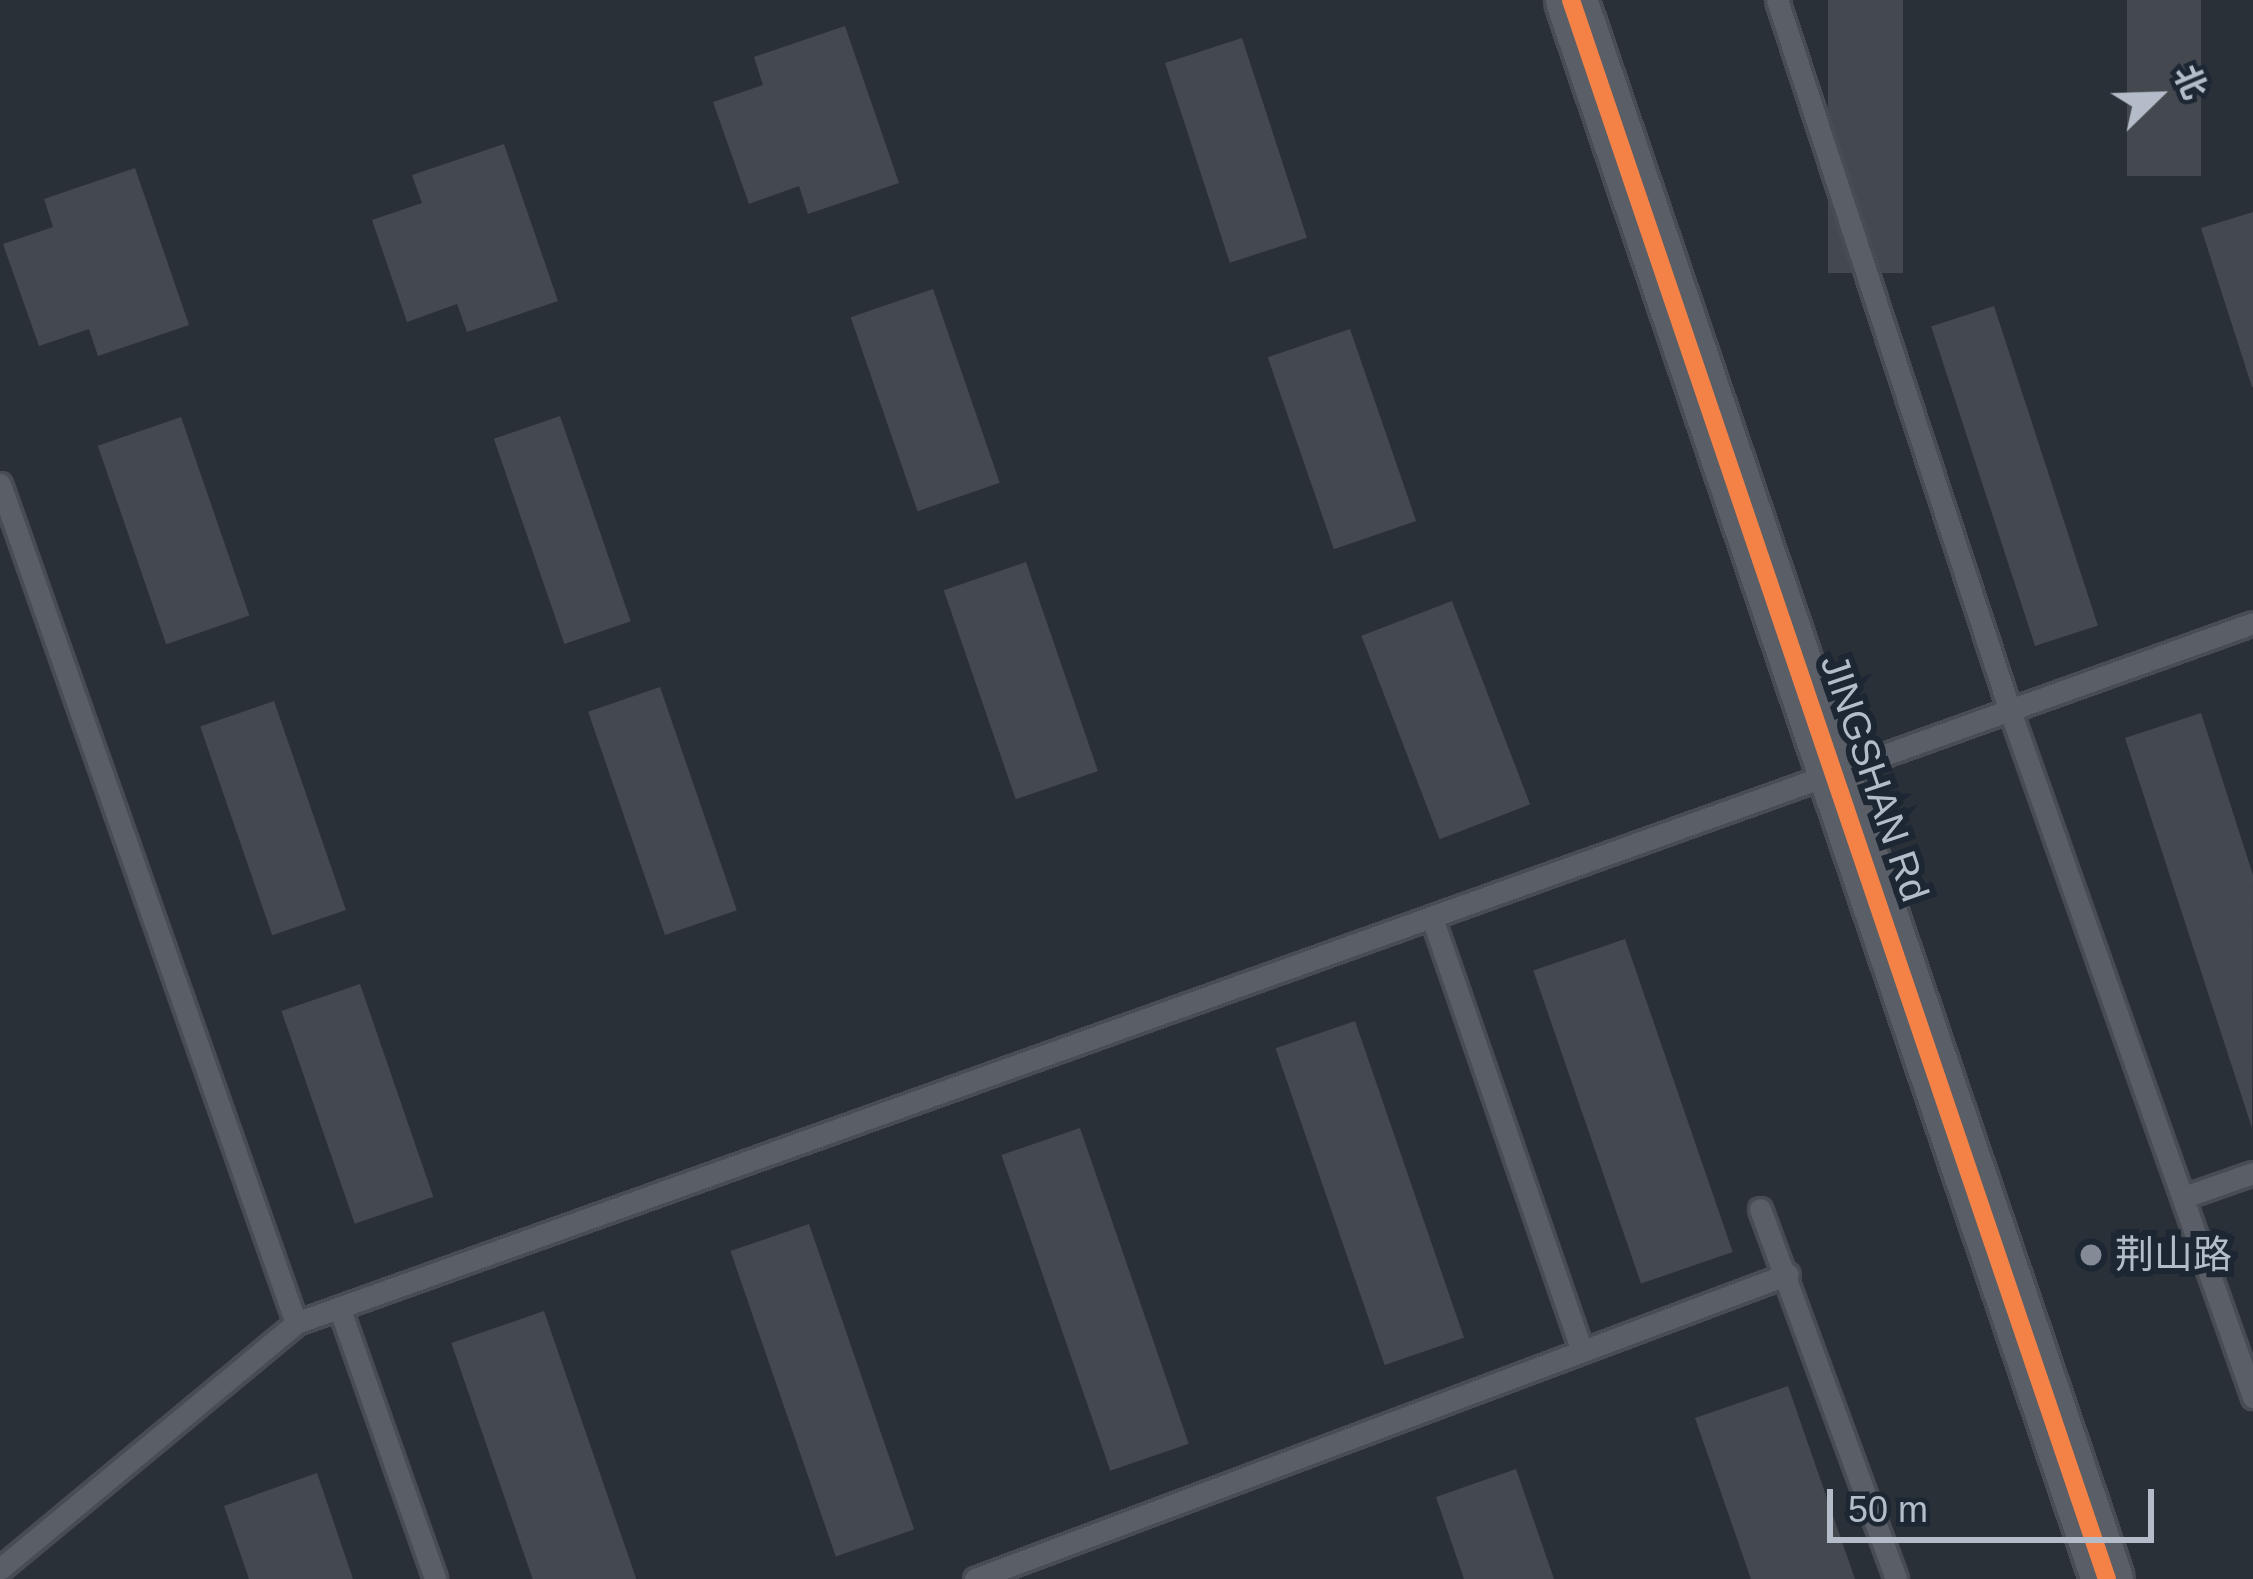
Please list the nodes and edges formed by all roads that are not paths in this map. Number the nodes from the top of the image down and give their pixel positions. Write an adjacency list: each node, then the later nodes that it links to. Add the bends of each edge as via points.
1 (1571, 0): 6 (street, JINGSHAN Rd)
2 (1778, 0): 5 (lane)
3 (0, 484): 13 (lane)
4 (2253, 623): 5 (lane)
5 (2010, 711): 6 (lane); 9 (lane)
6 (1839, 772): 7 (lane); 20 (street, JINGSHAN Rd)
7 (1432, 918): 12 (lane); 14 (lane)
8 (2253, 1173): 9 (lane)
9 (2183, 1197): 15 (lane)
10 (1760, 1209): 11 (lane)
11 (1788, 1274): 14 (lane); 19 (lane)
12 (340, 1310): 13 (lane); 17 (lane)
13 (296, 1323): 16 (lane)
14 (1582, 1351): 18 (lane)
15 (2253, 1396)
16 (0, 1568)
17 (434, 1579)
18 (975, 1579)
19 (1896, 1579)
20 (2107, 1579)

